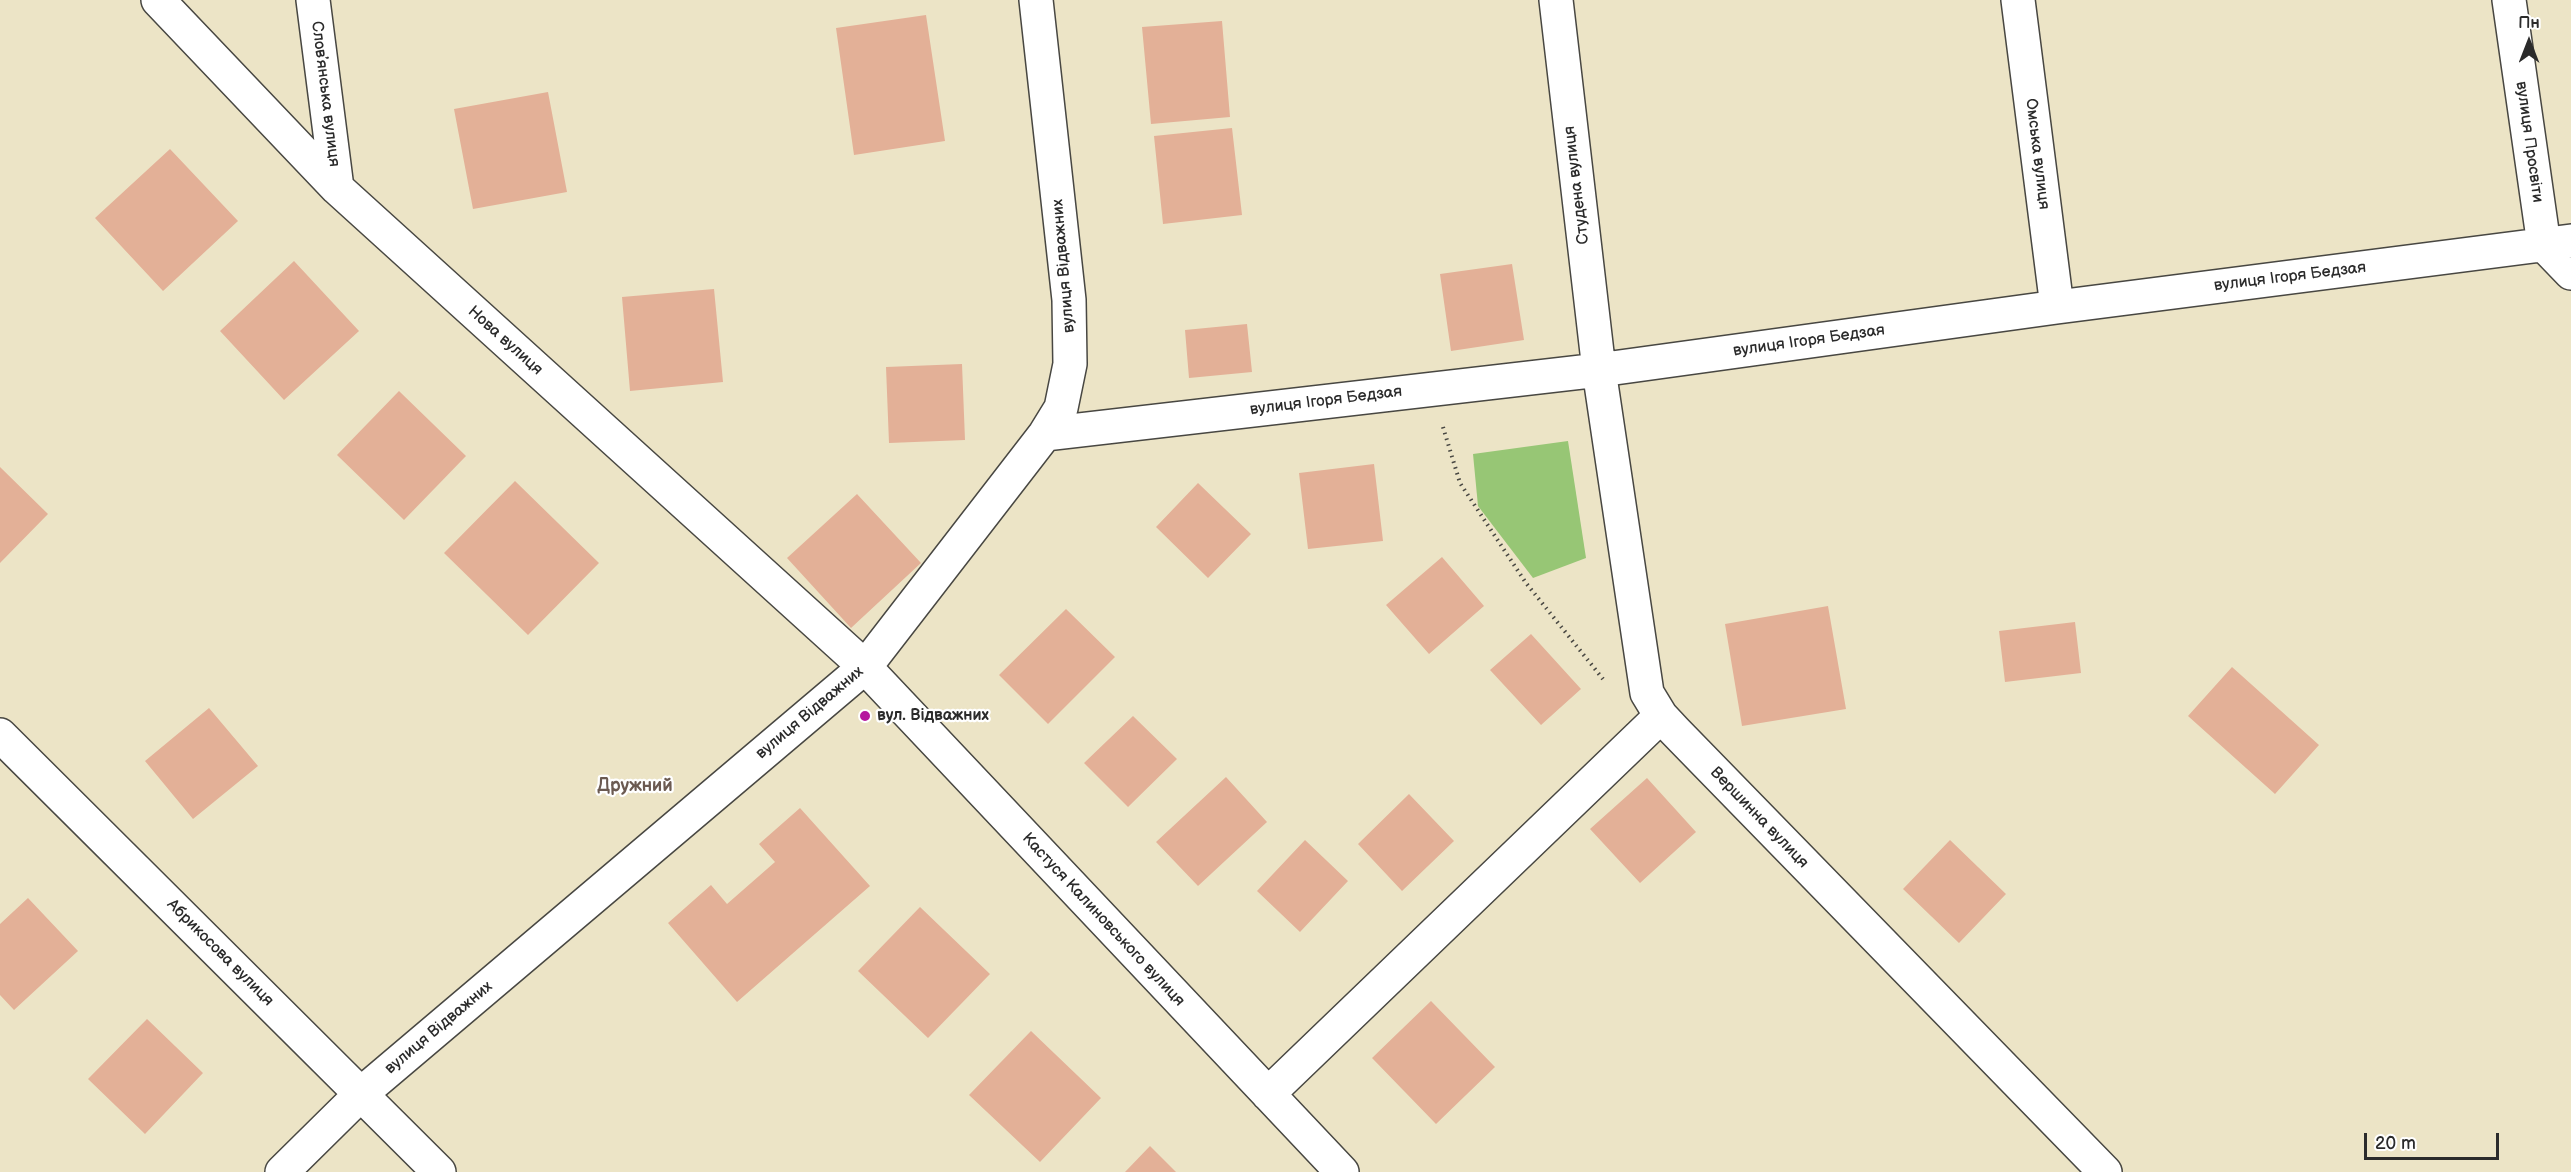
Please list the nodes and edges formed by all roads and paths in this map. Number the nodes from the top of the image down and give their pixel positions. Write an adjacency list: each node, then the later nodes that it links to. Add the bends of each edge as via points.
1 (158, 0): 7 (street, Нова вулиця)
2 (313, 0): 7 (street, Словʼянська вулиця)
3 (1036, 0): 12 (street, вулиця Відважних, via 1069,300 1070,364 1061,408)
4 (1556, 0): 11 (street, Студена вулиця)
5 (2018, 0): 10 (street, Омська вулиця)
6 (2509, 0): 8 (street, вулиця Просвіти)
7 (337, 188): 13 (street, Нова вулиця)
8 (2557, 243): 9 (street); 10 (street, вулиця Ігоря Бедзая)
9 (2571, 273)
10 (2057, 307): 11 (street, вулиця Ігоря Бедзая)
11 (1599, 370): 12 (street, вулиця Ігоря Бедзая); 14 (street, Вершинна вулиця, via 1647,693)
12 (1046, 434): 13 (street, вулиця Відважних)
13 (865, 667): 16 (street, вулиця Відважних); 17 (street, Кастуся Калиновського вулиця)
14 (1661, 716): 17 (street); 21 (street, Вершинна вулиця)
15 (0, 735): 16 (street, Абрикосова вулиця)
16 (362, 1093): 18 (street, вулиця Відважних); 19 (street, Абрикосова вулиця)
17 (1268, 1094): 20 (street, Кастуся Калиновського вулиця)
18 (282, 1172)
19 (439, 1172)
20 (1342, 1172)
21 (2105, 1172)

